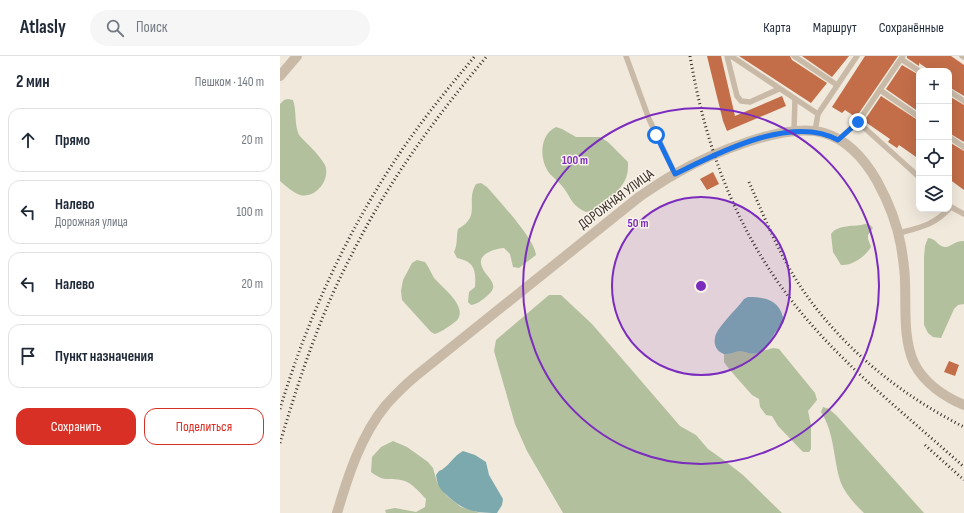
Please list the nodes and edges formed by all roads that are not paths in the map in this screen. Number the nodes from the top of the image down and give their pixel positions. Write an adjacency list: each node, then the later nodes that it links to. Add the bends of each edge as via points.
1 (296, 56): 9 (street)
2 (626, 56): 24 (lane, via 649,119)
3 (727, 56): 11 (lane, via 737,96 741,101 750,102)
4 (731, 56): 11 (lane)
5 (794, 56): 10 (lane)
6 (857, 56): 10 (lane)
7 (902, 57): 8 (lane); 12 (lane)
8 (916, 69)
9 (280, 76)
10 (837, 85): 16 (lane)
11 (779, 89): 14 (lane)
12 (880, 90): 17 (lane); 18 (lane)
13 (952, 93): 15 (lane)
14 (795, 99): 16 (lane); 19 (lane)
15 (964, 101)
16 (818, 114): 20 (lane)
17 (916, 115)
18 (858, 122): 22 (lane); 25 (lane)
19 (794, 131): 20 (street, ДОРОЖНАЯ УЛИЦА); 24 (street, ДОРОЖНАЯ УЛИЦА, via 738,146)
20 (815, 131): 22 (street, ДОРОЖНАЯ УЛИЦА)
21 (952, 139): 23 (lane)
22 (838, 140): 29 (street, ДОРОЖНАЯ УЛИЦА, via 856,153 872,174 891,210)
23 (964, 147)
24 (675, 174): 31 (street, ДОРОЖНАЯ УЛИЦА, via 614,216 400,390 378,416 363,443)
25 (918, 176)
26 (952, 207): 28 (lane)
27 (946, 212): 29 (lane, via 933,223)
28 (964, 214)
29 (899, 233): 30 (street, ДОРОЖНАЯ УЛИЦА, via 904,264 908,339 914,362 920,372 941,392)
30 (964, 406)
31 (337, 513)

